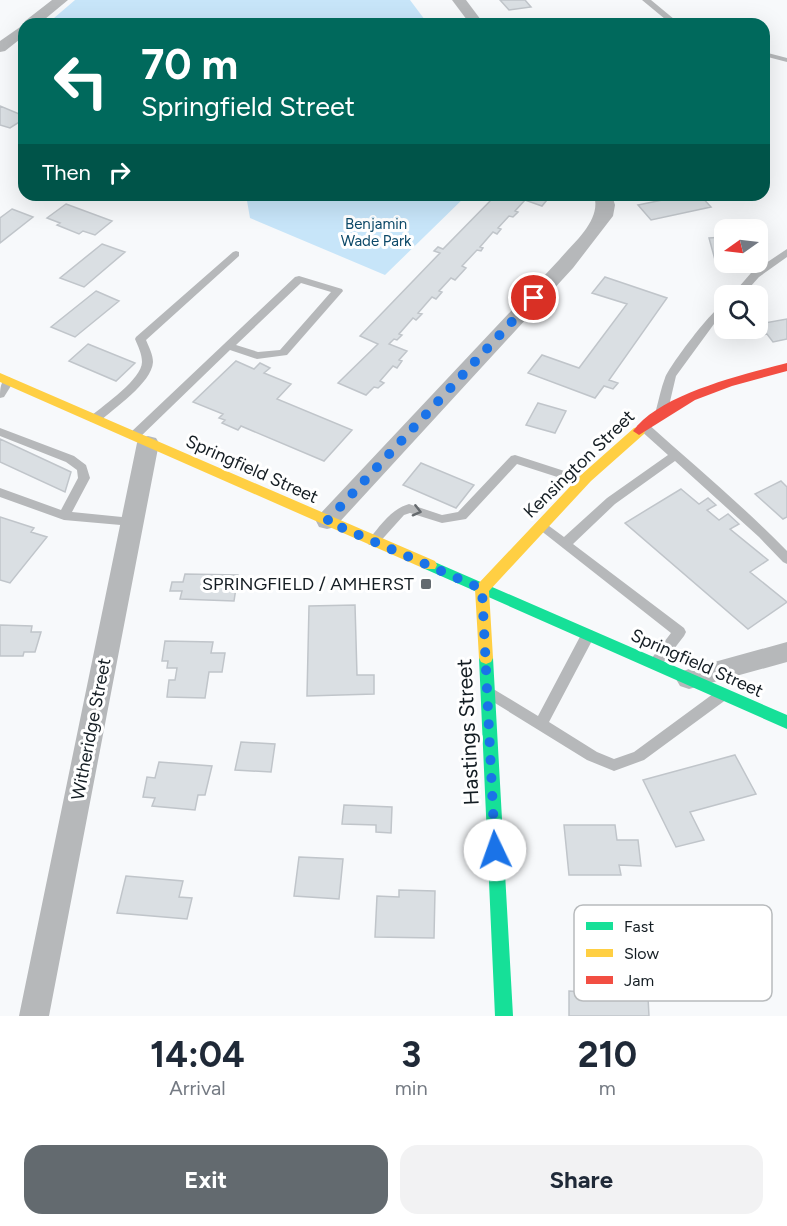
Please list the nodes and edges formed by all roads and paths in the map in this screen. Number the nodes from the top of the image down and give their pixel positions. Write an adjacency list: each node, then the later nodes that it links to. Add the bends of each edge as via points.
1 (60, 0): 4 (street)
2 (459, 0): 5 (street)
3 (645, 0): 6 (lane)
4 (38, 18)
5 (472, 18)
6 (668, 18)
7 (18, 34): 8 (street)
8 (0, 48)
9 (770, 56): 10 (lane)
10 (787, 60)
11 (605, 201): 29 (street, via 604,216 566,264)
12 (787, 252): 14 (lane)
13 (236, 254): 21 (lane, via 140,339 147,367)
14 (746, 285)
15 (714, 318): 20 (lane, via 671,376)
16 (229, 346): 16 (lane, via 299,279 338,291 283,353 257,356); 24 (lane)
17 (787, 367): 20 (street, Kensington Street, via 710,388)
18 (4, 379): 19 (lane); 21 (street, Springfield Street)
19 (0, 394)
20 (662, 412): 22 (street, Kensington Street)
21 (95, 419): 24 (street, Springfield Street)
22 (643, 426): 25 (lane); 26 (street, Kensington Street)
23 (0, 432): 28 (lane, via 70,459 82,468 84,478)
24 (141, 440): 29 (street, Springfield Street); 30 (street, Witheridge Street)
25 (676, 455): 33 (lane, via 611,501); 34 (lane)
26 (583, 482): 31 (street, Kensington Street); 32 (lane, one-way to 26, via 400,512 409,508 442,519 462,516 515,459)
27 (0, 492): 28 (lane)
28 (64, 516): 30 (lane)
29 (327, 521): 32 (street, Springfield Street)
30 (132, 522): 44 (street, Witheridge Street)
31 (540, 525): 33 (lane); 35 (street, Kensington Street)
32 (373, 542): 35 (street, Springfield Street)
33 (565, 544): 38 (lane, via 679,632)
34 (787, 559)
35 (482, 589): 36 (street, Springfield Street); 40 (street, Hastings Street)
36 (588, 635): 38 (street, Springfield Street); 43 (lane)
37 (787, 652): 39 (street)
38 (654, 664): 39 (street, Springfield Street)
39 (689, 679): 41 (street, Springfield Street)
40 (487, 690): 43 (lane); 45 (street, Hastings Street)
41 (723, 694): 42 (street, Springfield Street); 43 (lane, via 639,756 614,765)
42 (787, 722)
43 (541, 724)
44 (33, 1016)
45 (504, 1016)

